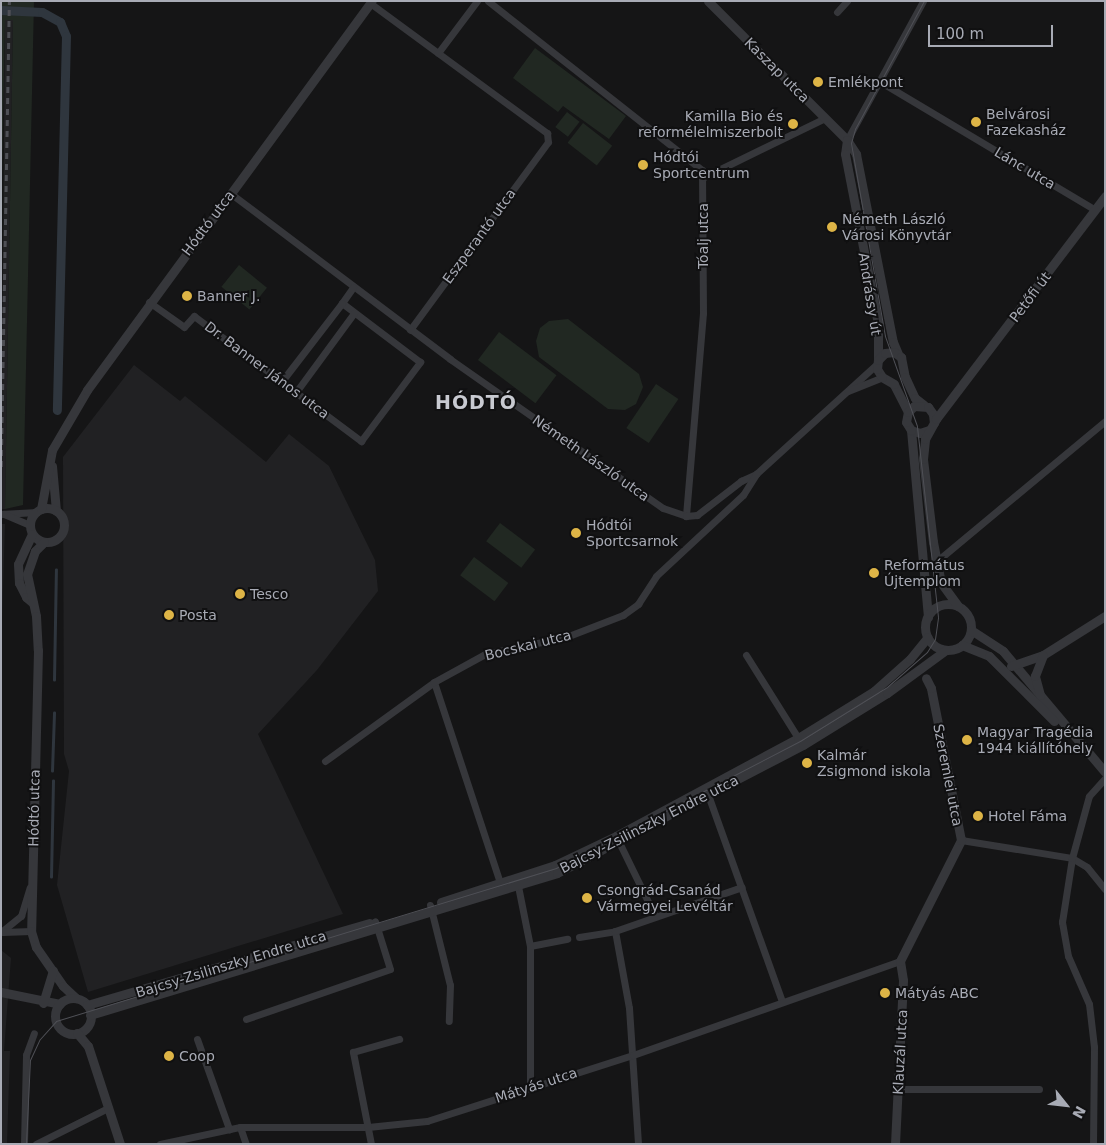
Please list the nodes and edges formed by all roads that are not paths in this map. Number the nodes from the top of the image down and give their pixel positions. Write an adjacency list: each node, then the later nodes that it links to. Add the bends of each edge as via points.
1 (476, 1): 8 (street)
2 (488, 1): 12 (street, via 702,170)
3 (708, 1): 10 (street, Kaszap utca)
4 (847, 1): 7 (street)
5 (923, 1): 9 (street)
6 (371, 2): 8 (street); 13 (street, Hódtó utca)
7 (837, 12)
8 (438, 53): 20 (street, Eszperantó utca, via 547,133 548,142)
9 (879, 81): 11 (street); 15 (street, Lánc utca)
10 (825, 118): 11 (street, Kaszap utca); 12 (street)
11 (847, 140): 21 (street, Andrássy út, via 856,154); 22 (street, Andrássy út, via 846,154 878,323)
12 (704, 177): 39 (street, Tóalj utca, via 703,313)
13 (230, 193): 16 (street, Németh László utca); 17 (street, Hódtó utca)
14 (1103, 200): 15 (street, Petőfi út)
15 (1095, 210): 28 (street, Petőfi út)
16 (353, 287): 18 (street); 20 (street, Németh László utca)
17 (149, 302): 25 (street, Dr. Banner János utca, via 184,327 194,316); 34 (street, Hódtó utca, via 86,390)
18 (342, 303): 19 (street); 25 (street)
19 (354, 313): 26 (street); 26 (street, Dr. Banner János utca, via 420,362 362,441)
20 (410, 330): 39 (street, Németh László utca, via 633,488 663,508)
21 (898, 354): 22 (street, via 885,353); 23 (street, via 904,361)
22 (877, 362): 24 (street); 27 (street, Bocskai utca)
23 (904, 370): 24 (street, via 895,379); 29 (street, via 915,398)
24 (884, 378): 27 (street, Bocskai utca, via 861,384); 30 (street, via 894,384)
25 (282, 381): 26 (street, Dr. Banner János utca)
26 (296, 392)
27 (838, 398): 35 (street, Bocskai utca)
28 (954, 398): 29 (street); 32 (street, Petőfi út)
29 (926, 406): 30 (street, via 914,406); 32 (street, via 933,414)
30 (908, 412): 33 (street, via 906,422)
31 (1105, 421): 42 (street)
32 (931, 427): 33 (street, via 920,433); 42 (street, via 923,459)
33 (911, 430): 46 (street)
34 (52, 450): 36 (street, Hódtó utca); 37 (street, Hódtó utca)
35 (756, 474): 39 (street, Bocskai utca, via 741,481 697,515); 57 (street, Bocskai utca, via 743,495 656,576 638,604 623,615 566,637 485,654)
36 (39, 511): 37 (street); 38 (street); 40 (street)
37 (56, 511): 41 (street, via 63,519 63,532 54,541)
38 (2, 514): 40 (street)
39 (686, 516)
40 (31, 529): 41 (street); 43 (street, Hódtó utca, via 18,564 19,583)
41 (44, 542): 43 (street, Hódtó utca, via 28,564)
42 (937, 561): 44 (street, via 941,582)
43 (33, 603): 68 (street, Hódtó utca, via 38,650)
44 (958, 606): 46 (street, via 943,605); 47 (street, via 968,616)
45 (1105, 616): 52 (street)
46 (928, 617): 48 (street)
47 (971, 630): 49 (street); 54 (street, via 1003,651)
48 (928, 638): 50 (street); 60 (street, Bajcsy-Zsilinszky Endre utca, via 874,691)
49 (962, 645): 50 (street); 53 (street, via 978,649)
50 (946, 650): 55 (street, Bajcsy-Zsilinszky Endre utca)
51 (746, 655): 60 (street)
52 (1043, 655): 54 (street); 58 (street, via 1035,676)
53 (1001, 666): 54 (street); 59 (street, via 1031,700)
54 (1015, 666): 58 (street)
55 (919, 668): 56 (street, Szeremlei utca); 60 (street, Bajcsy-Zsilinszky Endre utca, via 887,693)
56 (926, 678): 66 (street, Szeremlei utca, via 931,688)
57 (434, 682): 61 (street, Bocskai utca); 70 (street)
58 (1041, 698): 59 (street)
59 (1075, 740): 62 (street)
60 (800, 742): 64 (street, Bajcsy-Zsilinszky Endre utca)
61 (325, 761)
62 (1105, 772)
63 (1105, 778): 67 (street, via 1089,796)
64 (706, 790): 65 (street, Bajcsy-Zsilinszky Endre utca); 71 (street)
65 (618, 839): 69 (street, Bajcsy-Zsilinszky Endre utca); 74 (street)
66 (961, 840): 67 (street); 82 (street, Szeremlei utca)
67 (1072, 858): 72 (street, via 1087,866); 116 (street, via 1062,922 1068,956 1089,1004 1094,1047)
68 (31, 882): 77 (street, via 21,916); 78 (street, Hódtó utca)
69 (518, 882): 70 (street, Bajcsy-Zsilinszky Endre utca); 81 (street)
70 (502, 887): 73 (street, Bajcsy-Zsilinszky Endre utca)
71 (742, 887): 74 (street); 86 (street)
72 (1105, 889)
73 (431, 908): 75 (street, Bajcsy-Zsilinszky Endre utca); 93 (street, via 450,986)
74 (655, 916): 76 (street)
75 (376, 924): 89 (street, Bajcsy-Zsilinszky Endre utca); 91 (street, Bajcsy-Zsilinszky Endre utca); 92 (street, via 390,969)
76 (615, 931): 79 (street); 100 (street)
77 (1, 932): 78 (street)
78 (30, 932): 83 (street, Hódtó utca, via 36,947)
79 (579, 937)
80 (567, 939): 81 (street)
81 (530, 946): 101 (street)
82 (900, 961): 86 (street, Mátyás utca); 103 (street, Klauzál utca, via 903,980)
83 (53, 970): 85 (street, Hódtó utca); 87 (street)
84 (1, 992): 87 (street)
85 (76, 998): 88 (street); 89 (street)
86 (782, 1001): 100 (street, Mátyás utca)
87 (44, 1003): 88 (street); 90 (street)
88 (60, 1004): 90 (street)
89 (86, 1004): 91 (street)
90 (55, 1015): 96 (street, via 62,1030)
91 (90, 1016): 94 (street)
92 (246, 1019)
93 (449, 1021)
94 (87, 1026): 96 (street); 99 (street)
95 (34, 1033): 108 (street, via 26,1055)
96 (77, 1033): 99 (street)
97 (399, 1039): 106 (street, via 353,1052)
98 (197, 1040): 107 (street)
99 (88, 1046): 104 (street)
100 (633, 1055): 101 (street, Mátyás utca); 114 (street)
101 (530, 1087): 106 (street, Mátyás utca, via 427,1121)
102 (1039, 1089): 103 (street)
103 (898, 1090): 115 (street, Klauzál utca)
104 (108, 1108): 109 (street); 110 (street)
105 (240, 1127): 106 (street, Mátyás utca); 107 (street, Mátyás utca); 112 (street)
106 (368, 1128): 113 (street)
107 (229, 1129): 111 (street, Mátyás utca)
108 (24, 1144)
109 (36, 1144)
110 (120, 1144)
111 (160, 1144)
112 (246, 1144)
113 (371, 1144)
114 (638, 1144)
115 (895, 1144)
116 (1093, 1144)

